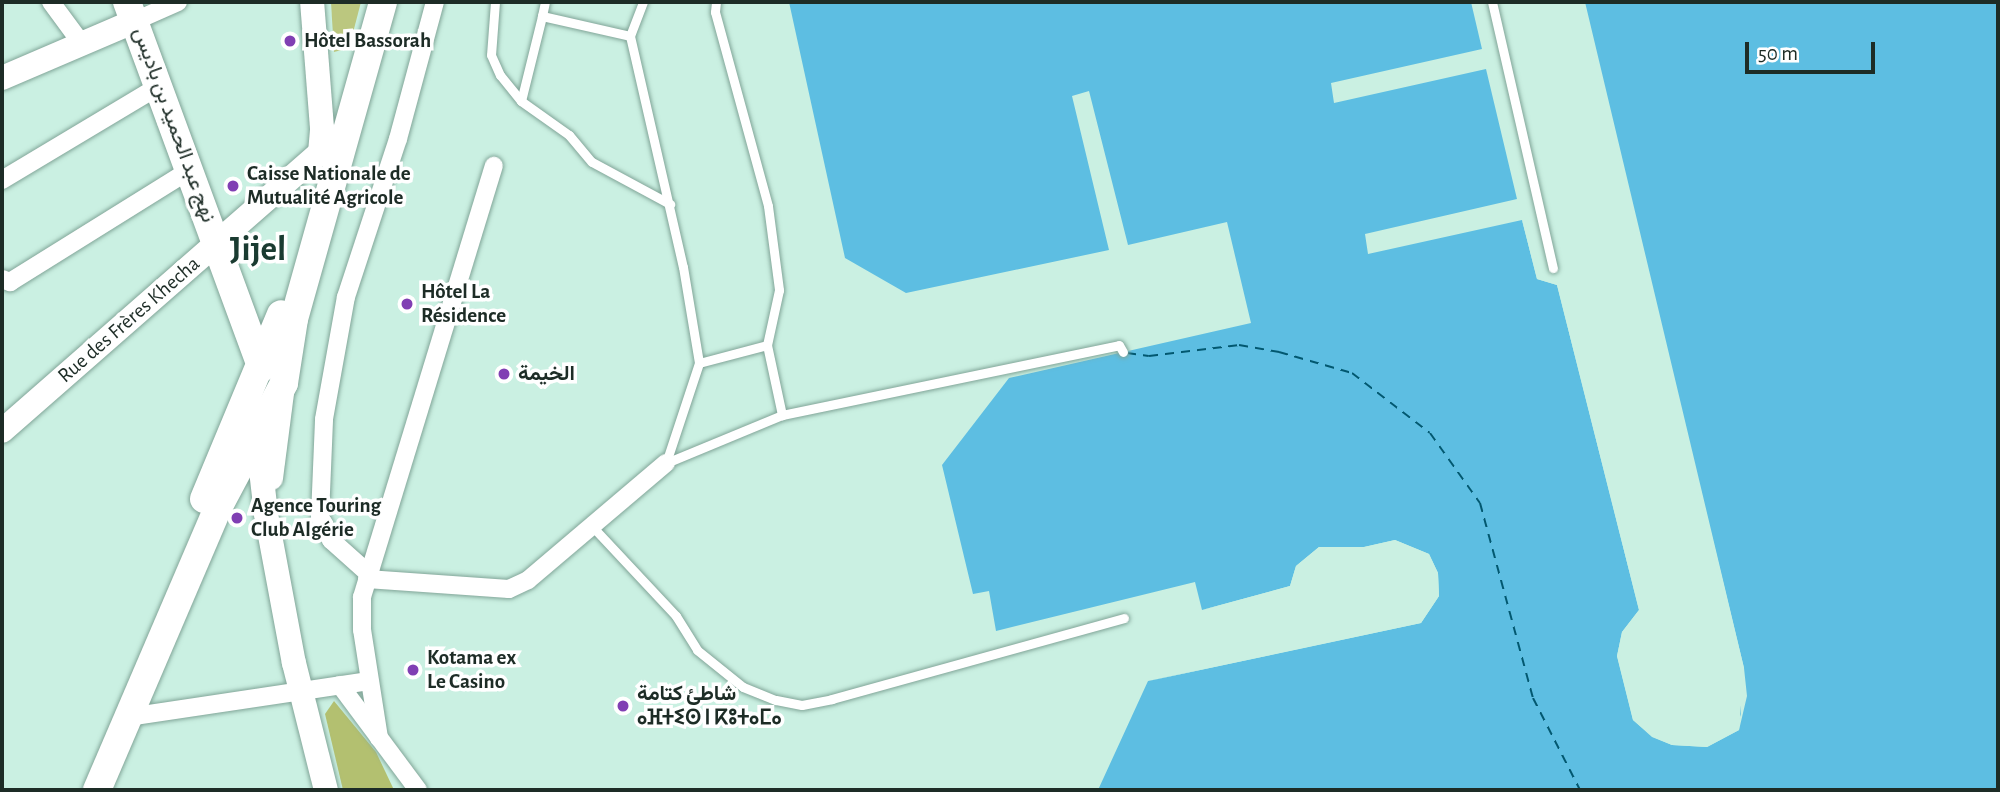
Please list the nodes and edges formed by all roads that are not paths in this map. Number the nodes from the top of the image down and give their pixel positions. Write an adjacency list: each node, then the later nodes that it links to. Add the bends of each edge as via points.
1 (51, 2): 15 (street)
2 (178, 2): 11 (street)
3 (312, 2): 16 (main road)
4 (383, 2): 13 (main road)
5 (435, 2): 40 (street, via 398,139 346,298 324,419 320,516 331,540)
6 (495, 2): 19 (lane, via 491,55)
7 (545, 2): 12 (lane)
8 (643, 2): 14 (lane)
9 (716, 2): 29 (lane, via 768,206 779,290)
10 (1492, 2): 27 (lane)
11 (131, 11): 15 (main road); 18 (main road, نهج عبد الحميد بن باديس)
12 (542, 16): 14 (lane); 19 (lane)
13 (373, 35): 20 (main road); 21 (main road)
14 (630, 36): 25 (lane)
15 (82, 44): 17 (main road)
16 (316, 53): 20 (main road); 21 (main road)
17 (2, 79)
18 (159, 86): 23 (main road, نهج عبد الحميد بن باديس); 24 (street)
19 (521, 101): 25 (lane, via 569,135 592,162)
20 (335, 114): 21 (main road)
21 (329, 154): 26 (main road, Rue des Frères Khecha); 32 (main road, via 294,319)
22 (494, 166): 40 (street)
23 (190, 170): 26 (main road, نهج عبد الحميد بن باديس); 28 (street, via 10,282)
24 (2, 180)
25 (670, 204): 31 (lane)
26 (217, 243): 32 (main road, نهج عبد الحميد بن باديس); 34 (main road, Rue des Frères Khecha)
27 (1553, 268)
28 (2, 279)
29 (767, 345): 31 (lane); 33 (lane)
30 (1124, 352): 33 (lane, via 1119,345)
31 (699, 363): 36 (lane)
32 (266, 374): 35 (main road); 38 (main road); 47 (main road)
33 (782, 415): 36 (lane)
34 (2, 432)
35 (257, 434): 37 (main road); 38 (main road)
36 (666, 463): 39 (street)
37 (219, 506): 38 (main road, via 233,494 246,492 257,497); 45 (main road)
38 (266, 514): 44 (main road, via 294,663)
39 (589, 523): 40 (street, via 528,580 509,589); 41 (lane, via 677,616 697,650 743,687 802,705)
40 (368, 577): 42 (street, via 360,613)
41 (1124, 618)
42 (368, 681): 43 (street); 46 (street)
43 (340, 685): 44 (street); 46 (street)
44 (304, 691): 45 (street); 49 (main road)
45 (128, 718): 48 (main road)
46 (379, 738): 50 (street)
47 (77, 790)
48 (97, 790)
49 (326, 790)
50 (418, 790)

